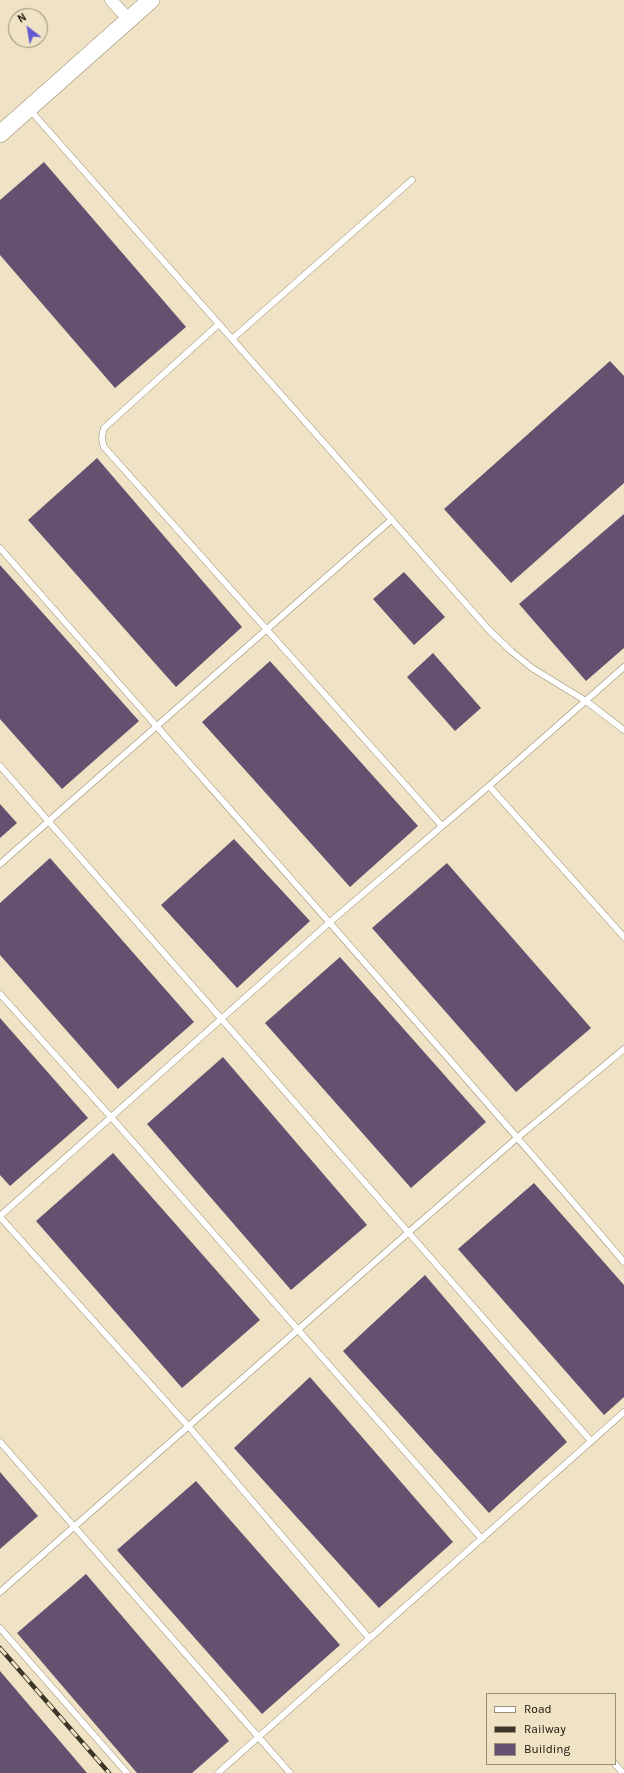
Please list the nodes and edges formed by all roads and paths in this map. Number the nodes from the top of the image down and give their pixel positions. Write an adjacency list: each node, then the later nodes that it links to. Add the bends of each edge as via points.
1 (111, 0): 3 (street)
2 (152, 0): 3 (street)
3 (129, 20): 4 (street)
4 (28, 108): 5 (street); 7 (lane)
5 (0, 134)
6 (412, 180): 8 (lane)
7 (219, 324): 8 (lane); 11 (lane, via 104,428 102,442 109,454)
8 (232, 339): 9 (lane)
9 (391, 520): 11 (lane); 13 (lane, via 464,604 511,651 532,668)
10 (0, 548): 14 (lane)
11 (266, 629): 14 (lane); 19 (lane)
12 (624, 667): 13 (lane)
13 (586, 701): 15 (lane); 17 (lane)
14 (155, 726): 18 (lane); 21 (lane)
15 (624, 730)
16 (0, 766): 18 (lane)
17 (489, 786): 19 (lane); 22 (lane)
18 (49, 821): 20 (lane); 24 (lane)
19 (442, 826): 21 (lane)
20 (0, 864)
21 (330, 922): 24 (lane); 27 (lane)
22 (624, 937)
23 (0, 994): 26 (lane)
24 (220, 1019): 26 (lane); 29 (lane)
25 (624, 1049): 27 (lane)
26 (111, 1117): 28 (lane); 31 (lane)
27 (517, 1138): 29 (lane); 30 (lane)
28 (0, 1217): 33 (lane)
29 (409, 1232): 31 (lane); 34 (lane)
30 (624, 1262)
31 (298, 1331): 33 (lane); 37 (lane)
32 (624, 1412): 34 (lane)
33 (189, 1427): 36 (lane); 40 (lane)
34 (592, 1441): 37 (lane)
35 (0, 1442): 36 (lane)
36 (74, 1526): 38 (lane); 41 (lane)
37 (482, 1539): 40 (lane)
38 (0, 1592)
39 (0, 1628): 43 (lane)
40 (369, 1638): 41 (lane)
41 (259, 1736): 44 (lane); 45 (lane)
42 (616, 1765): 46 (lane)
43 (127, 1773)
44 (218, 1773)
45 (290, 1773)
46 (623, 1773)

